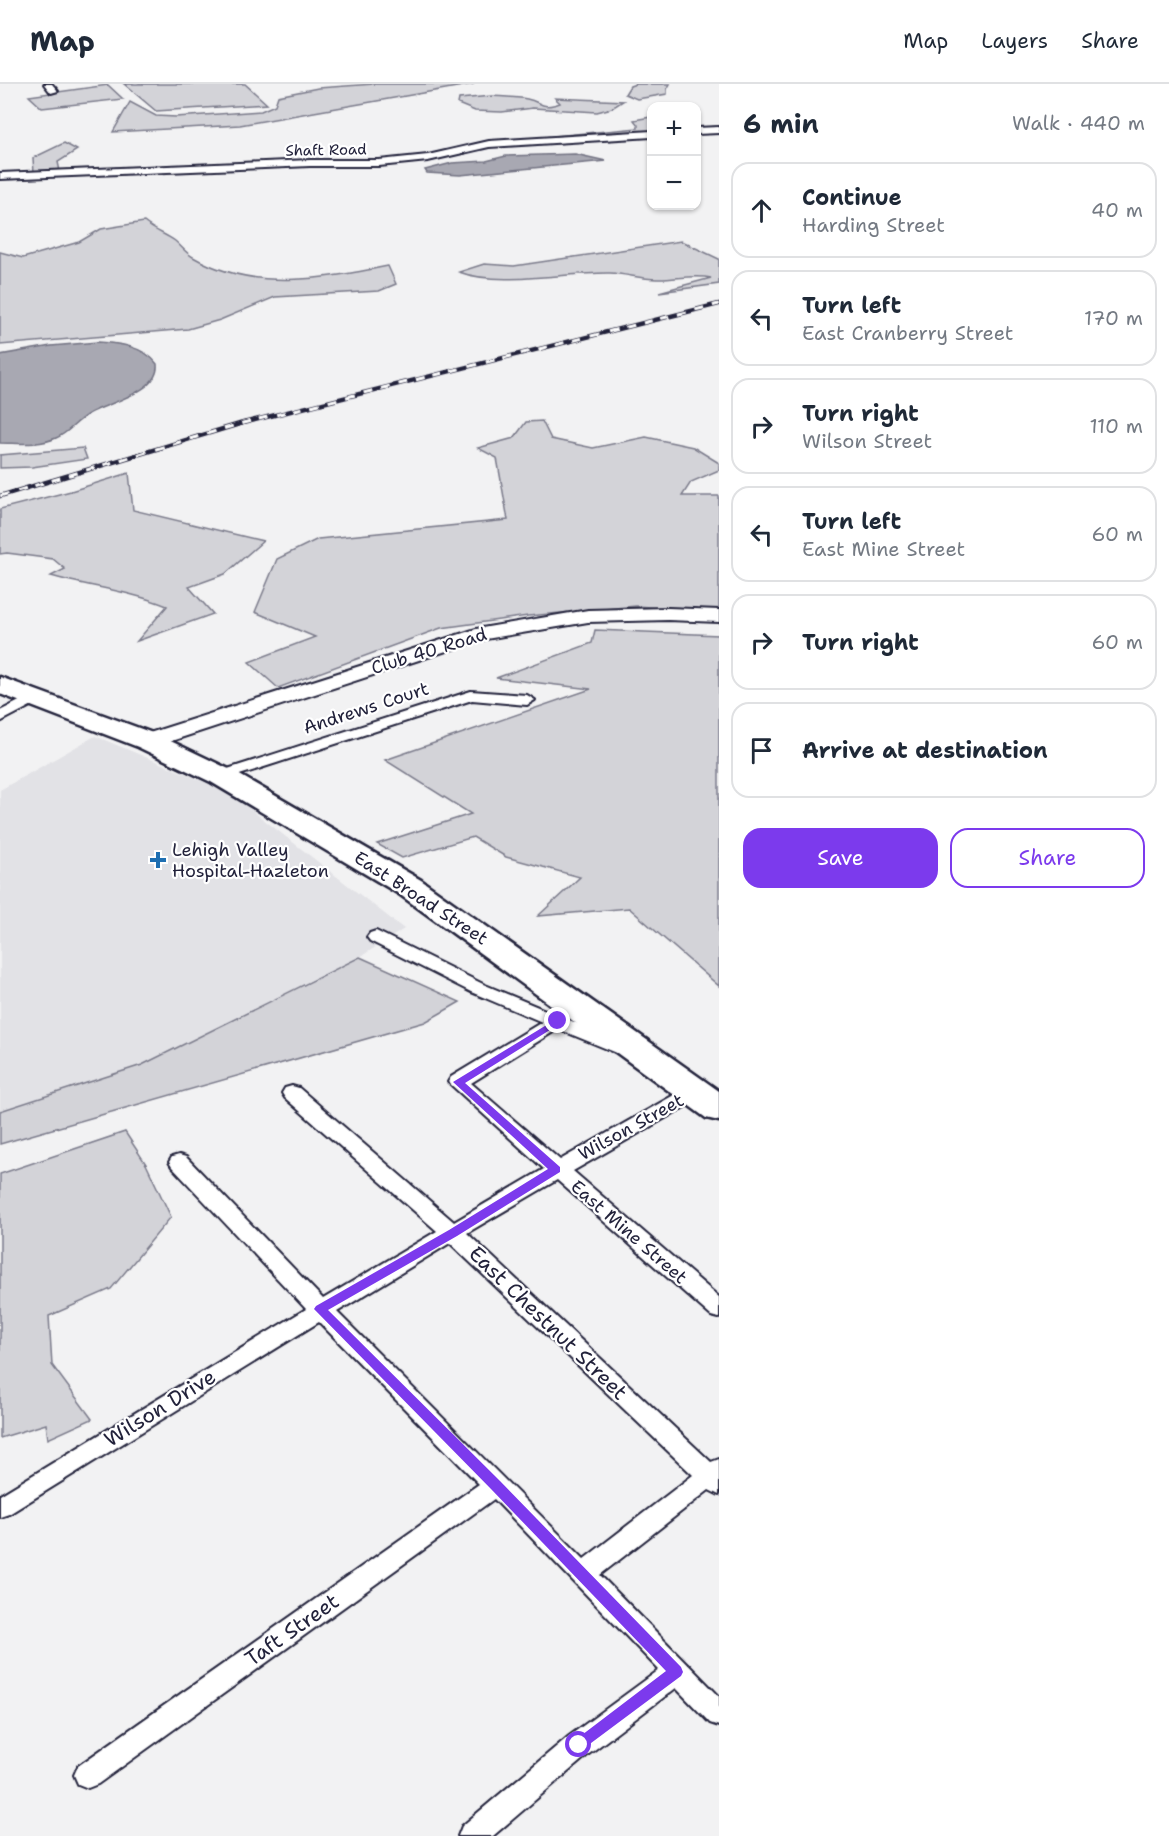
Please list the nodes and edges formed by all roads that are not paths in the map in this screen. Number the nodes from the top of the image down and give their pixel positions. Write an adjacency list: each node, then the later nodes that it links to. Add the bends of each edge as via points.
1 (719, 130): 2 (street)
2 (701, 131)
3 (647, 134): 4 (street, Shaft Road, via 489,144 428,158 380,163)
4 (0, 176)
5 (719, 616): 10 (street, Club 40 Road, via 588,616 476,634)
6 (0, 685): 7 (highway, East Broad Street)
7 (37, 697): 9 (street); 10 (highway, East Broad Street)
8 (527, 700): 11 (street, Andrews Court, via 471,695)
9 (0, 717)
10 (148, 741): 11 (highway, East Broad Street)
11 (221, 776): 14 (highway, East Broad Street, via 410,887)
12 (376, 937): 13 (street, via 477,988)
13 (558, 1021): 14 (street); 18 (street, East Mine Street, via 458,1082)
14 (660, 1066): 16 (highway, East Broad Street)
15 (292, 1093): 19 (street, East Chestnut Street)
16 (707, 1100): 18 (street, Wilson Street)
17 (179, 1162): 20 (street)
18 (556, 1170): 19 (street, Wilson Street); 21 (street, East Mine Street)
19 (453, 1233): 20 (street, Wilson Street); 22 (street, East Chestnut Street)
20 (320, 1309): 23 (street); 24 (street, Wilson Drive)
21 (719, 1310)
22 (715, 1477): 25 (street)
23 (496, 1485): 25 (street); 28 (street, Taft Street)
24 (0, 1507)
25 (583, 1574): 26 (street)
26 (676, 1672): 27 (street); 29 (street, via 579,1745)
27 (719, 1714)
28 (88, 1775)
29 (472, 1836)

